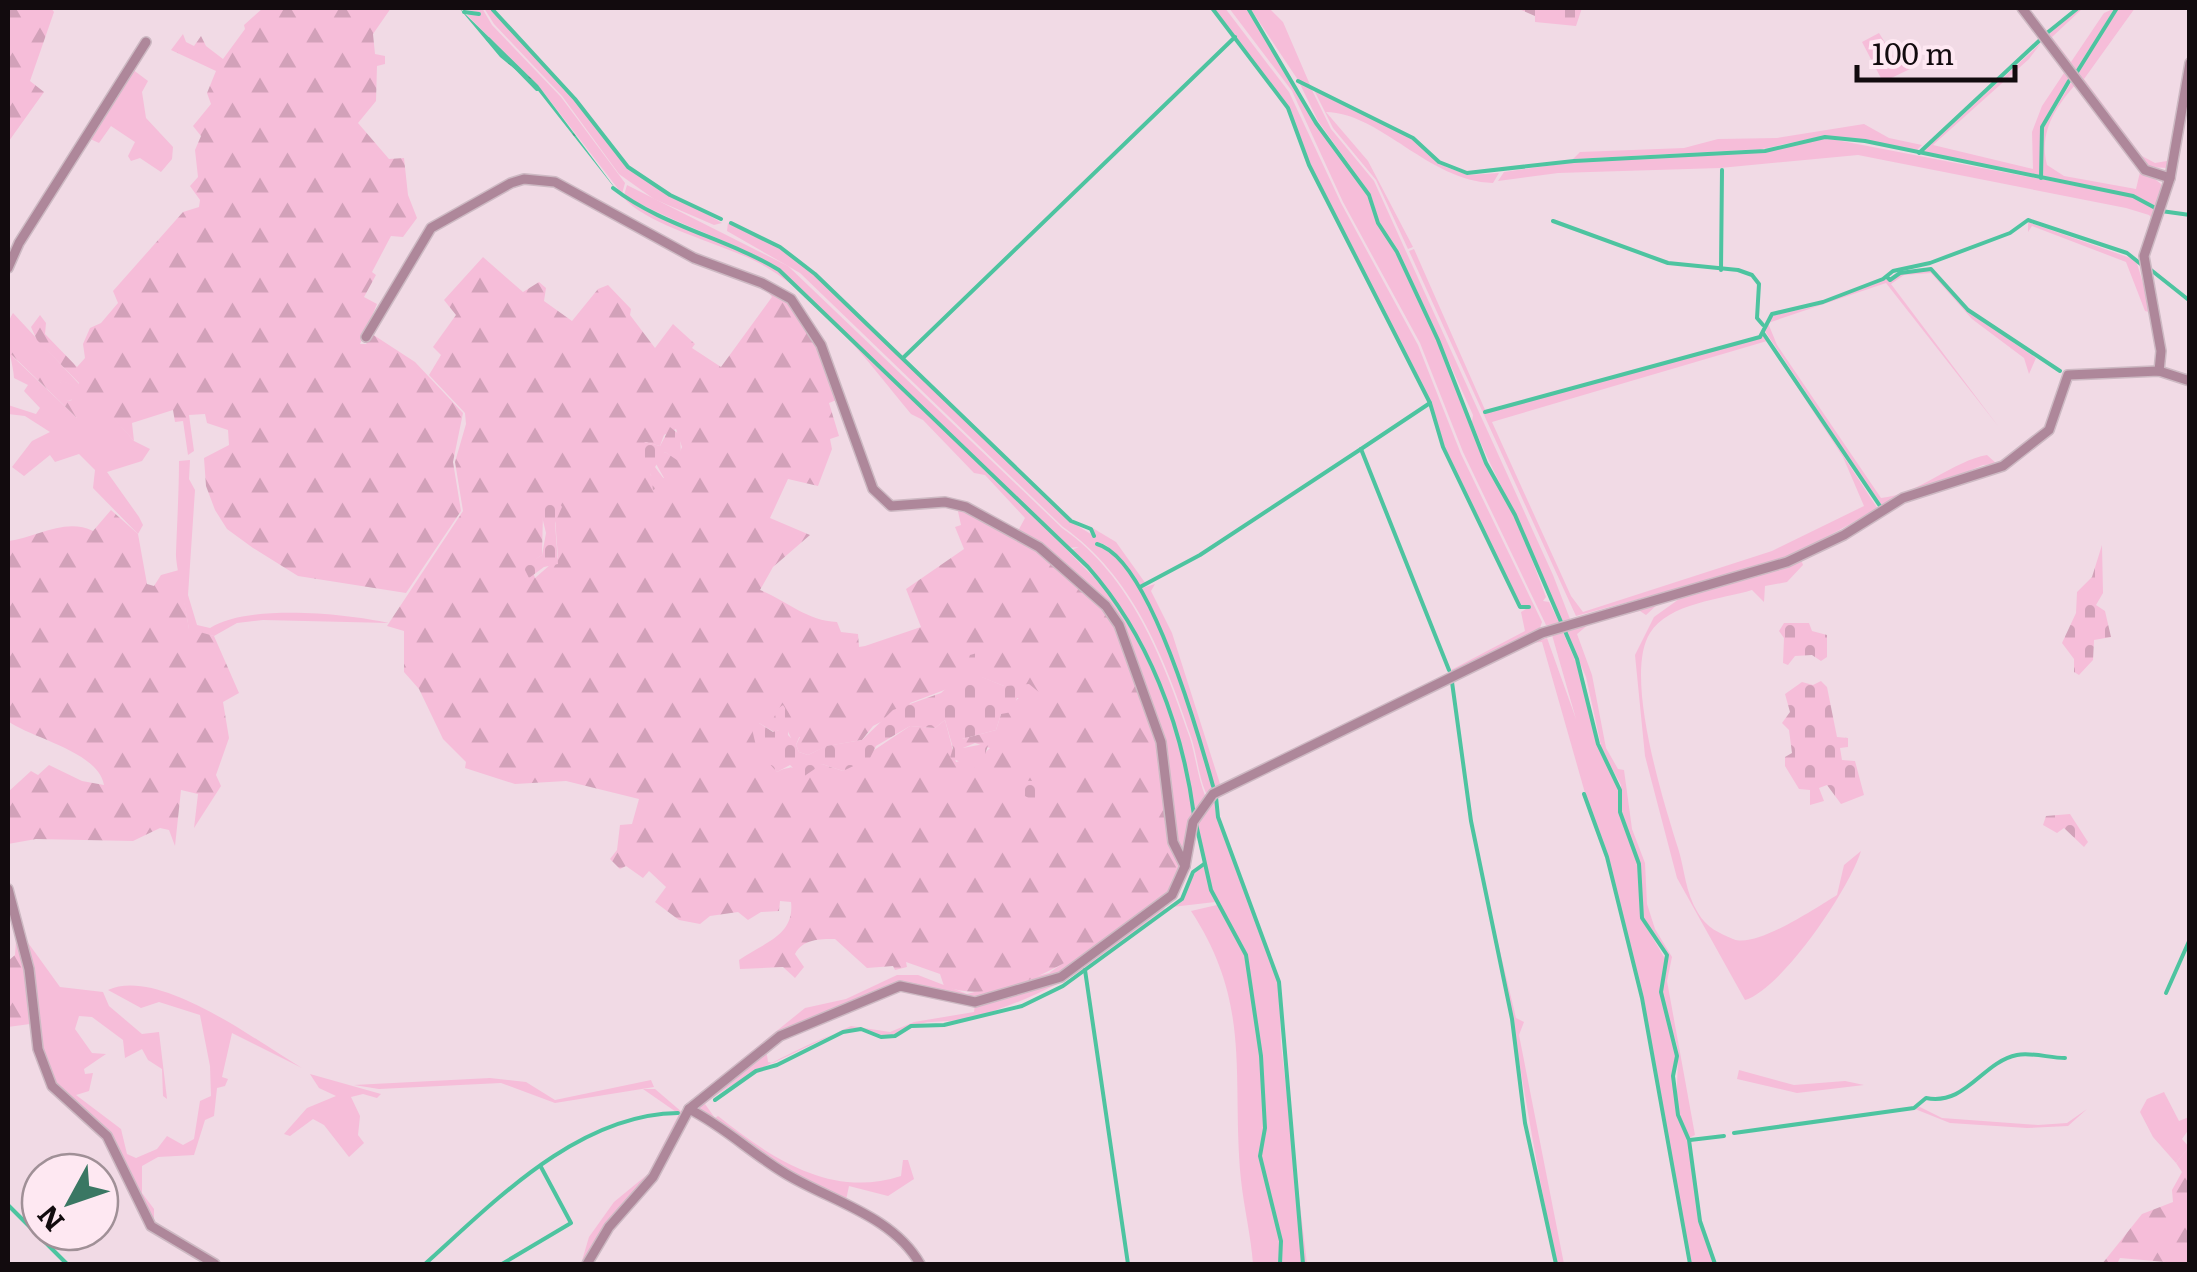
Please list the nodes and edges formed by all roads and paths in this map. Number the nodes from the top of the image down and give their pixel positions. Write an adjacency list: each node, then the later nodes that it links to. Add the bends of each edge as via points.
1 (2022, 8): 4 (street, via 2145,170)
2 (146, 42): 5 (street)
3 (2190, 63): 4 (street)
4 (2170, 178): 7 (street, via 2143,266)
5 (8, 268)
6 (366, 338): 9 (street, via 431,228 524,179 569,188 694,258 781,291 821,345 873,489 891,506 956,503 1011,529 1060,563 1113,616 1161,742 1174,842)
7 (2159, 371): 8 (street); 9 (street, via 2068,375 2050,430 2003,466 1904,498 1787,562 1553,629 1213,794 1193,822)
8 (2190, 382)
9 (1185, 866): 11 (street, via 1160,906 1062,978 974,1002 914,987 886,990 780,1036)
10 (8, 889): 12 (street, via 38,1049 52,1086 107,1136 151,1226)
11 (689, 1109): 13 (street, via 653,1177); 14 (street, via 788,1176 876,1220)
12 (215, 1264)
13 (587, 1264)
14 (920, 1264)

